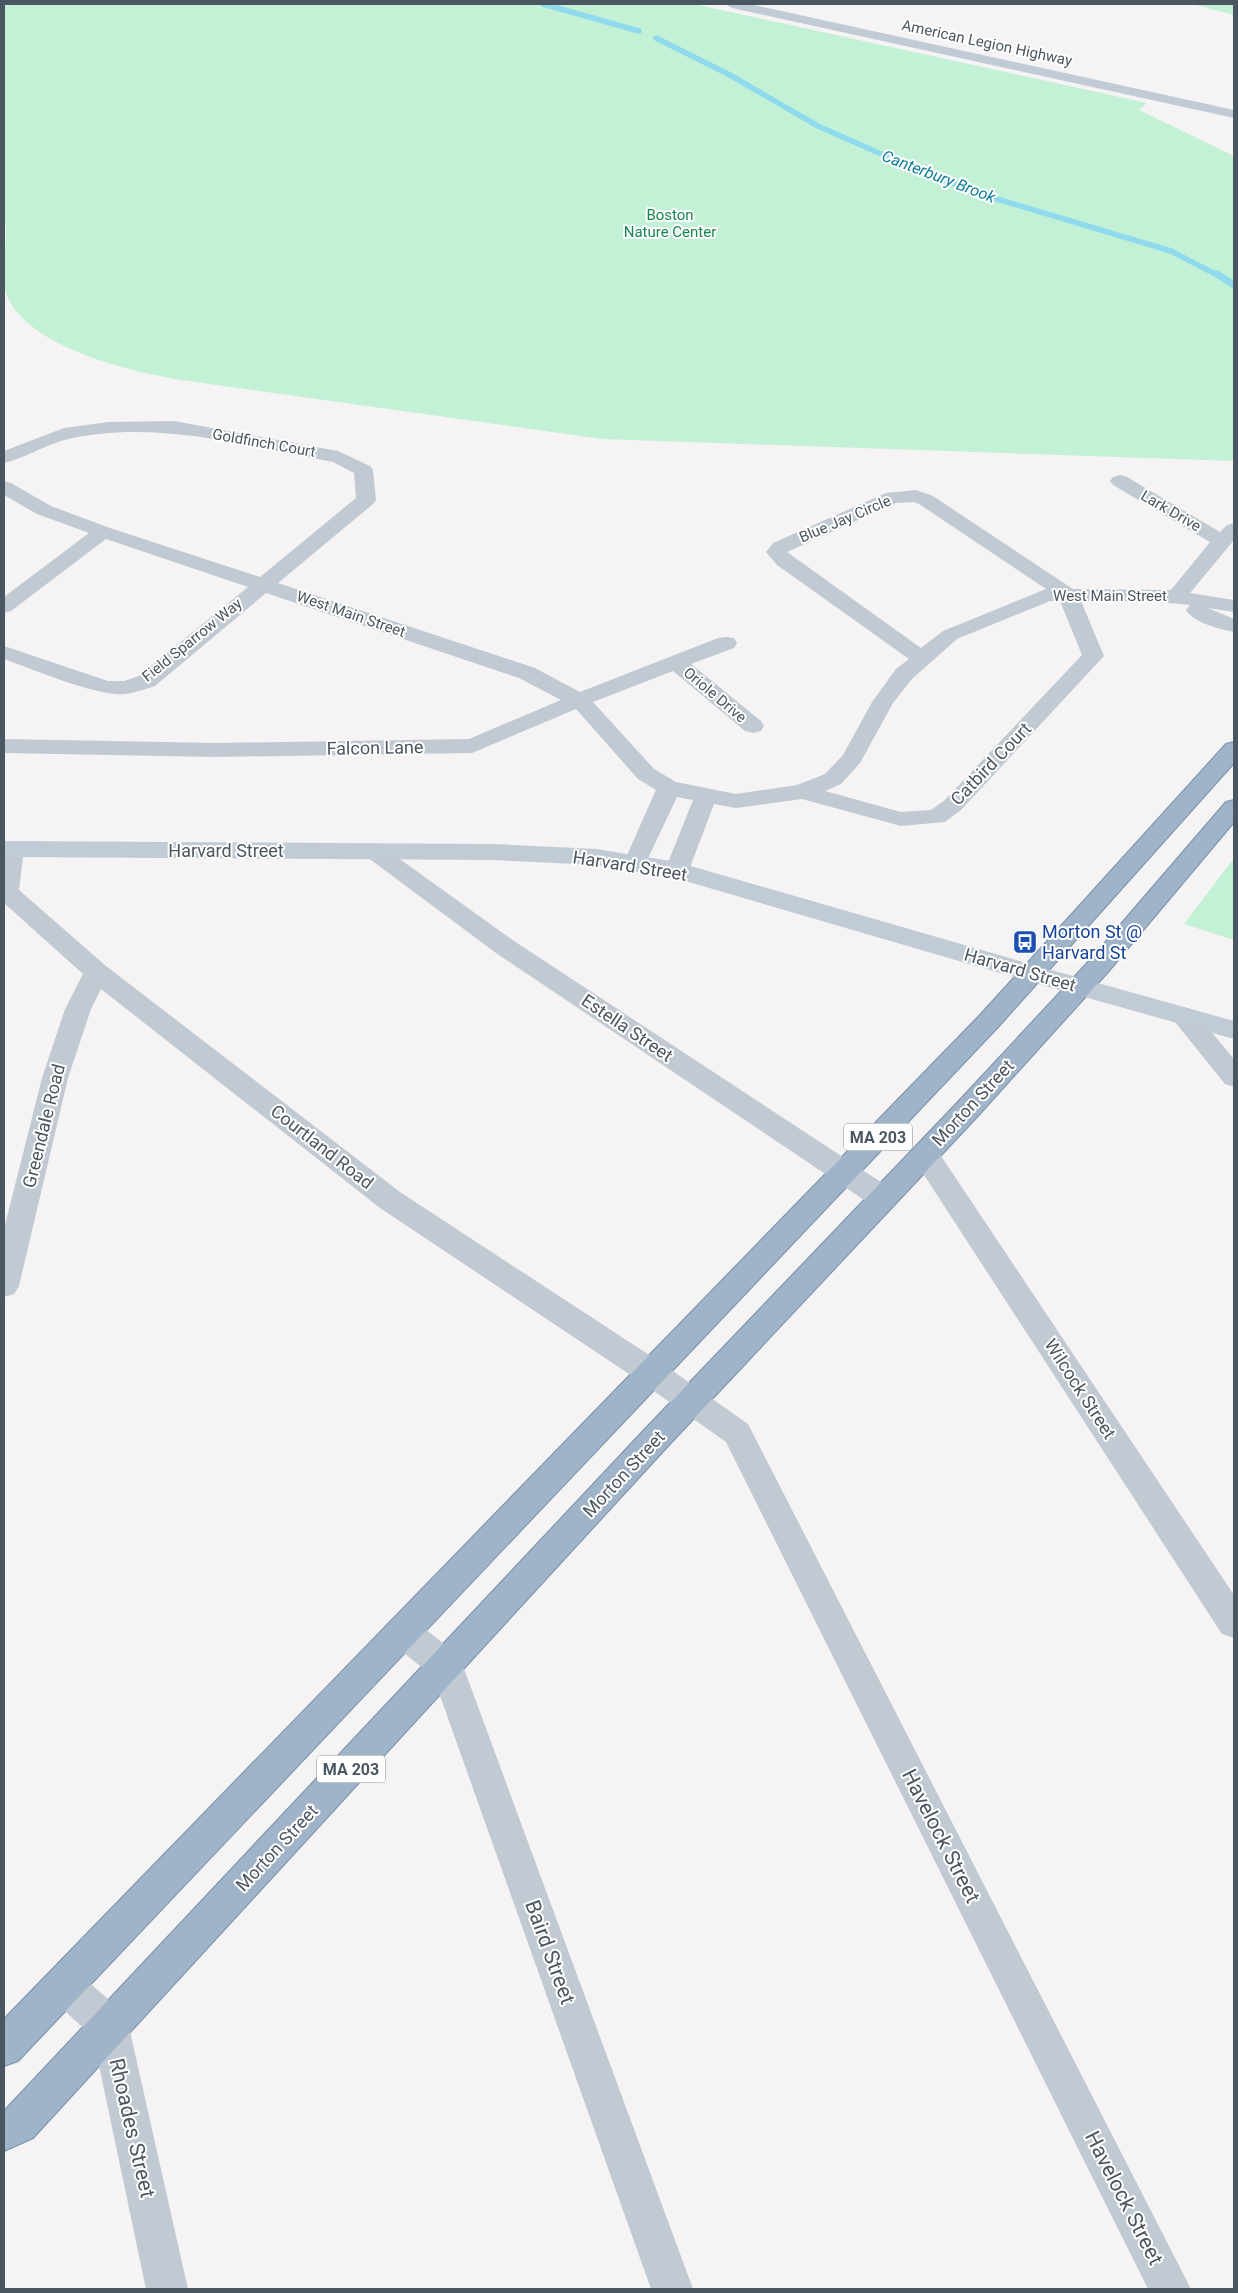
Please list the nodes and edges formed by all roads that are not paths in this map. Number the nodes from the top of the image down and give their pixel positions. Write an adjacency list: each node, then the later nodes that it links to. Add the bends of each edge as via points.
1 (732, 4): 4 (main road, American Legion Highway)
2 (796, 4): 3 (main road)
3 (825, 10)
4 (1234, 114)
5 (4, 457): 10 (street, Goldfinch Court, via 64,434 109,428 174,427 338,457 364,470 366,500)
6 (1120, 481): 9 (street, Lark Drive)
7 (4, 487): 8 (street, West Main Street, via 44,510)
8 (103, 532): 10 (street, West Main Street); 14 (street)
9 (1228, 535): 12 (street)
10 (262, 583): 17 (street, Field Sparrow Way, via 147,681 125,688 105,687); 20 (street, West Main Street, via 527,673)
11 (1068, 595): 12 (street, West Main Street); 18 (street, West Main Street, via 1047,595 950,635); 18 (street, Blue Jay Circle, via 916,496 894,497 780,547 776,552 784,561); 25 (street, Catbird Court, via 1093,656 946,811 937,817 901,819)
12 (1176, 597): 13 (street, West Main Street); 15 (street, West Main Street, via 1207,616)
13 (1234, 606)
14 (4, 608)
15 (1234, 626)
16 (726, 643): 19 (street, Falcon Lane)
17 (4, 652)
18 (922, 658): 25 (street, West Main Street, via 904,674 883,702 852,758 833,779)
19 (677, 664): 20 (street, Falcon Lane); 21 (street, Oriole Drive)
20 (579, 700): 22 (street, Falcon Lane, via 472,746 215,750); 24 (street, West Main Street, via 646,774)
21 (753, 726)
22 (4, 746)
23 (1234, 749): 33 (highway, MA 203)
24 (669, 788): 26 (street, West Main Street); 30 (street)
25 (802, 792): 26 (street, West Main Street, via 736,801)
26 (706, 796): 31 (street)
27 (1234, 807): 34 (highway, Morton Street / MA 203)
28 (8, 849): 29 (main road, Harvard Street); 32 (street, Courtland Road, via 7,893)
29 (375, 852): 30 (main road, Harvard Street, via 492,852 596,857); 39 (street, Estella Street, via 505,947)
30 (635, 864): 31 (main road, Harvard Street)
31 (676, 870): 33 (main road, Harvard Street)
32 (97, 972): 41 (street, Greendale Road, via 78,1009 54,1078); 42 (street, Courtland Road, via 390,1200)
33 (1033, 974): 34 (main road, Harvard Street); 39 (highway, MA 203)
34 (1079, 987): 35 (main road, Harvard Street); 38 (highway, Morton Street / MA 203)
35 (1184, 1016): 36 (main road, Harvard Street); 37 (street)
36 (1234, 1030)
37 (1234, 1077)
38 (925, 1154): 40 (highway, Morton Street / MA 203); 44 (street, Wilcock Street)
39 (844, 1173): 40 (street, Estella Street); 42 (highway, MA 203)
40 (883, 1198): 43 (highway, Morton Street / MA 203)
41 (4, 1286)
42 (652, 1372): 43 (street, Courtland Road); 45 (highway, MA 203)
43 (692, 1400): 46 (highway, Morton Street / MA 203); 53 (street, Havelock Street, via 737,1433)
44 (1234, 1623)
45 (403, 1632): 46 (street); 47 (highway, MA 203)
46 (446, 1666): 48 (highway, Morton Street / MA 203); 52 (street, Baird Street)
47 (64, 1984): 48 (street); 49 (highway, MA 203)
48 (110, 2027): 50 (highway, Morton Street / MA 203, via 19,2124); 51 (street, Rhoades Street)
49 (4, 2048)
50 (4, 2131)
51 (167, 2289)
52 (672, 2289)
53 (1170, 2289)

